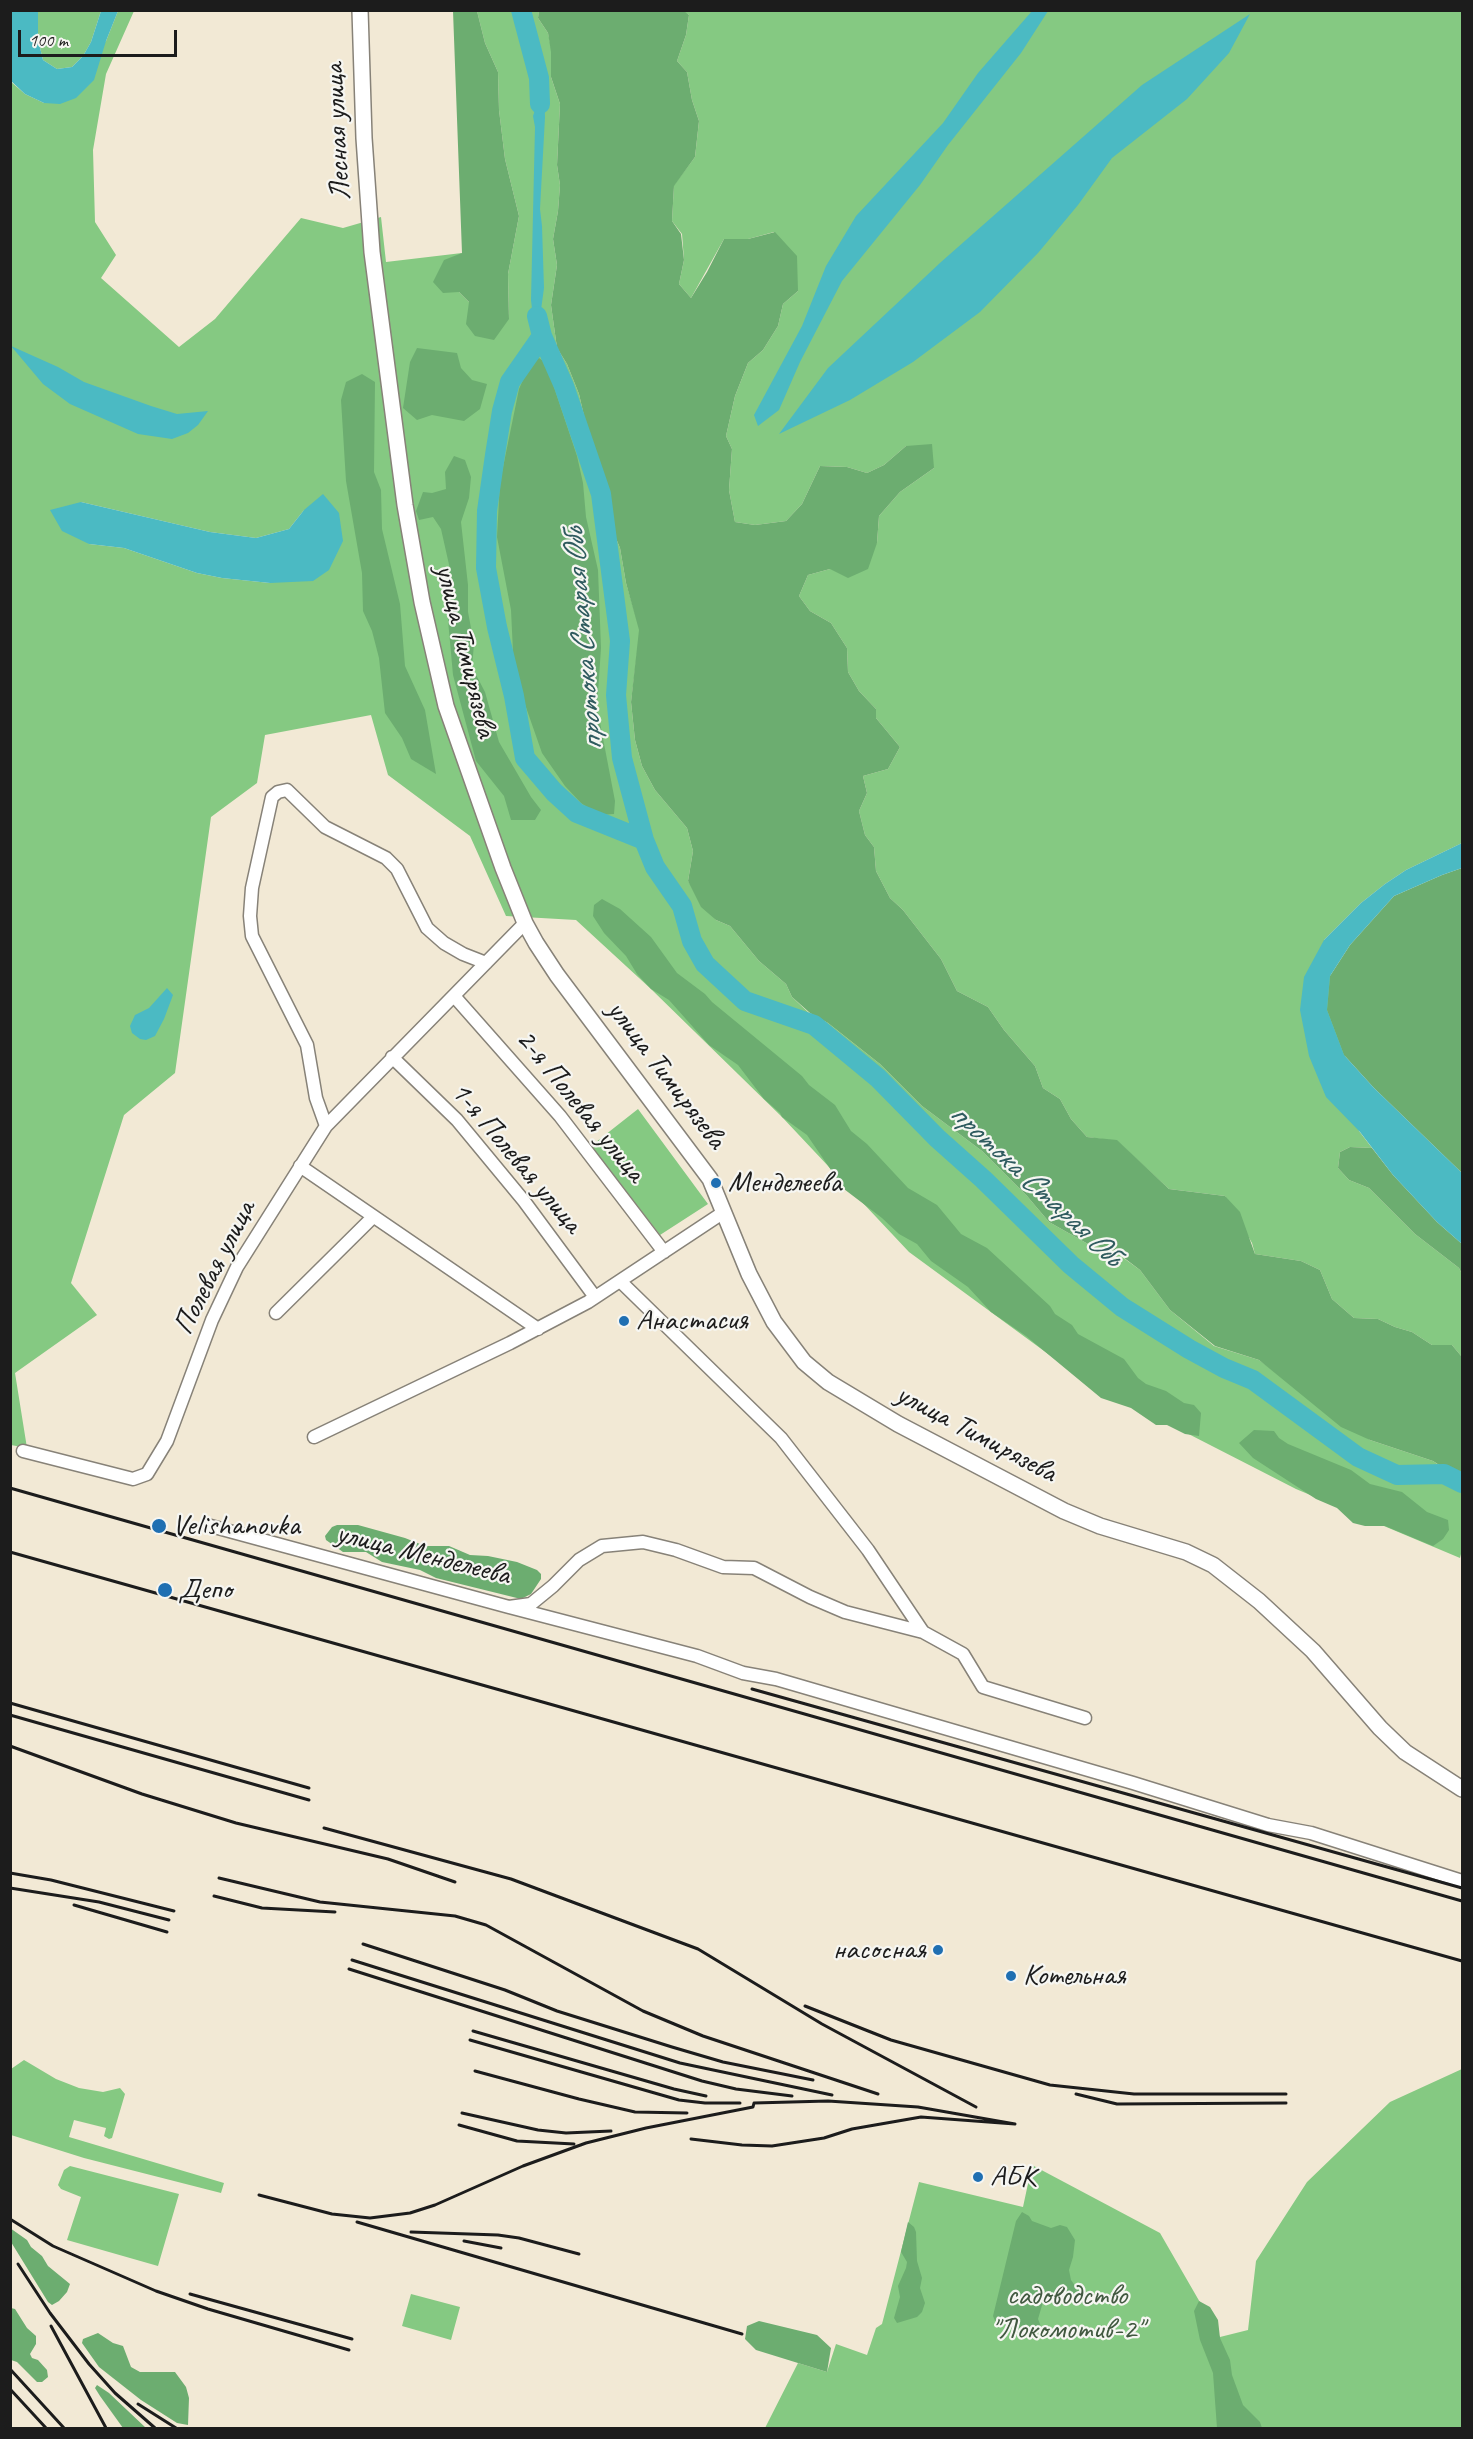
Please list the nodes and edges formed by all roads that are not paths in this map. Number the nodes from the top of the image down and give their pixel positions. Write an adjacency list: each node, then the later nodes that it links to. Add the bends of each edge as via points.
1 (360, 10): 2 (street, Лесная улица)
2 (372, 252): 3 (street, улица Тимирязева, via 405,505 433,657 446,706)
3 (525, 923): 4 (street, Полевая улица); 9 (street, улица Тимирязева, via 557,975 710,1179)
4 (486, 963): 5 (street, Полевая улица); 7 (street, via 444,943 427,928 397,869 386,858 325,827 287,790 272,796 252,888 252,936 307,1046 316,1098)
5 (454, 996): 6 (street, Полевая улица); 11 (street, 2-я Полевая улица, via 560,1116)
6 (392, 1057): 7 (street, Полевая улица); 13 (street, 1-я Полевая улица, via 457,1120 524,1201)
7 (326, 1126): 8 (street, Полевая улица)
8 (300, 1166): 10 (street); 17 (street, Полевая улица, via 237,1267 212,1320 167,1442 147,1474 133,1479)
9 (724, 1212): 11 (street); 22 (street, улица Тимирязева, via 749,1275 774,1322 804,1362 828,1382 929,1442 1064,1511 1186,1552 1213,1565 1313,1651 1405,1752)
10 (373, 1217): 14 (street); 15 (street)
11 (664, 1252): 12 (street)
12 (620, 1281): 13 (street); 20 (street, улица Менделеева, via 781,1438 868,1550)
13 (595, 1297): 15 (street)
14 (276, 1312)
15 (538, 1329): 16 (street)
16 (314, 1437)
17 (23, 1451)
18 (207, 1525): 19 (street, улица Менделеева)
19 (509, 1607): 20 (street, улица Менделеева, via 531,1604 579,1560 602,1546 643,1542 723,1567 754,1568 845,1612); 23 (street, via 697,1656 743,1673 776,1678 1268,1825 1311,1833)
20 (923, 1632): 21 (street, улица Менделеева, via 963,1654 982,1687)
21 (1085, 1718)
22 (1462, 1789)
23 (1462, 1881)

